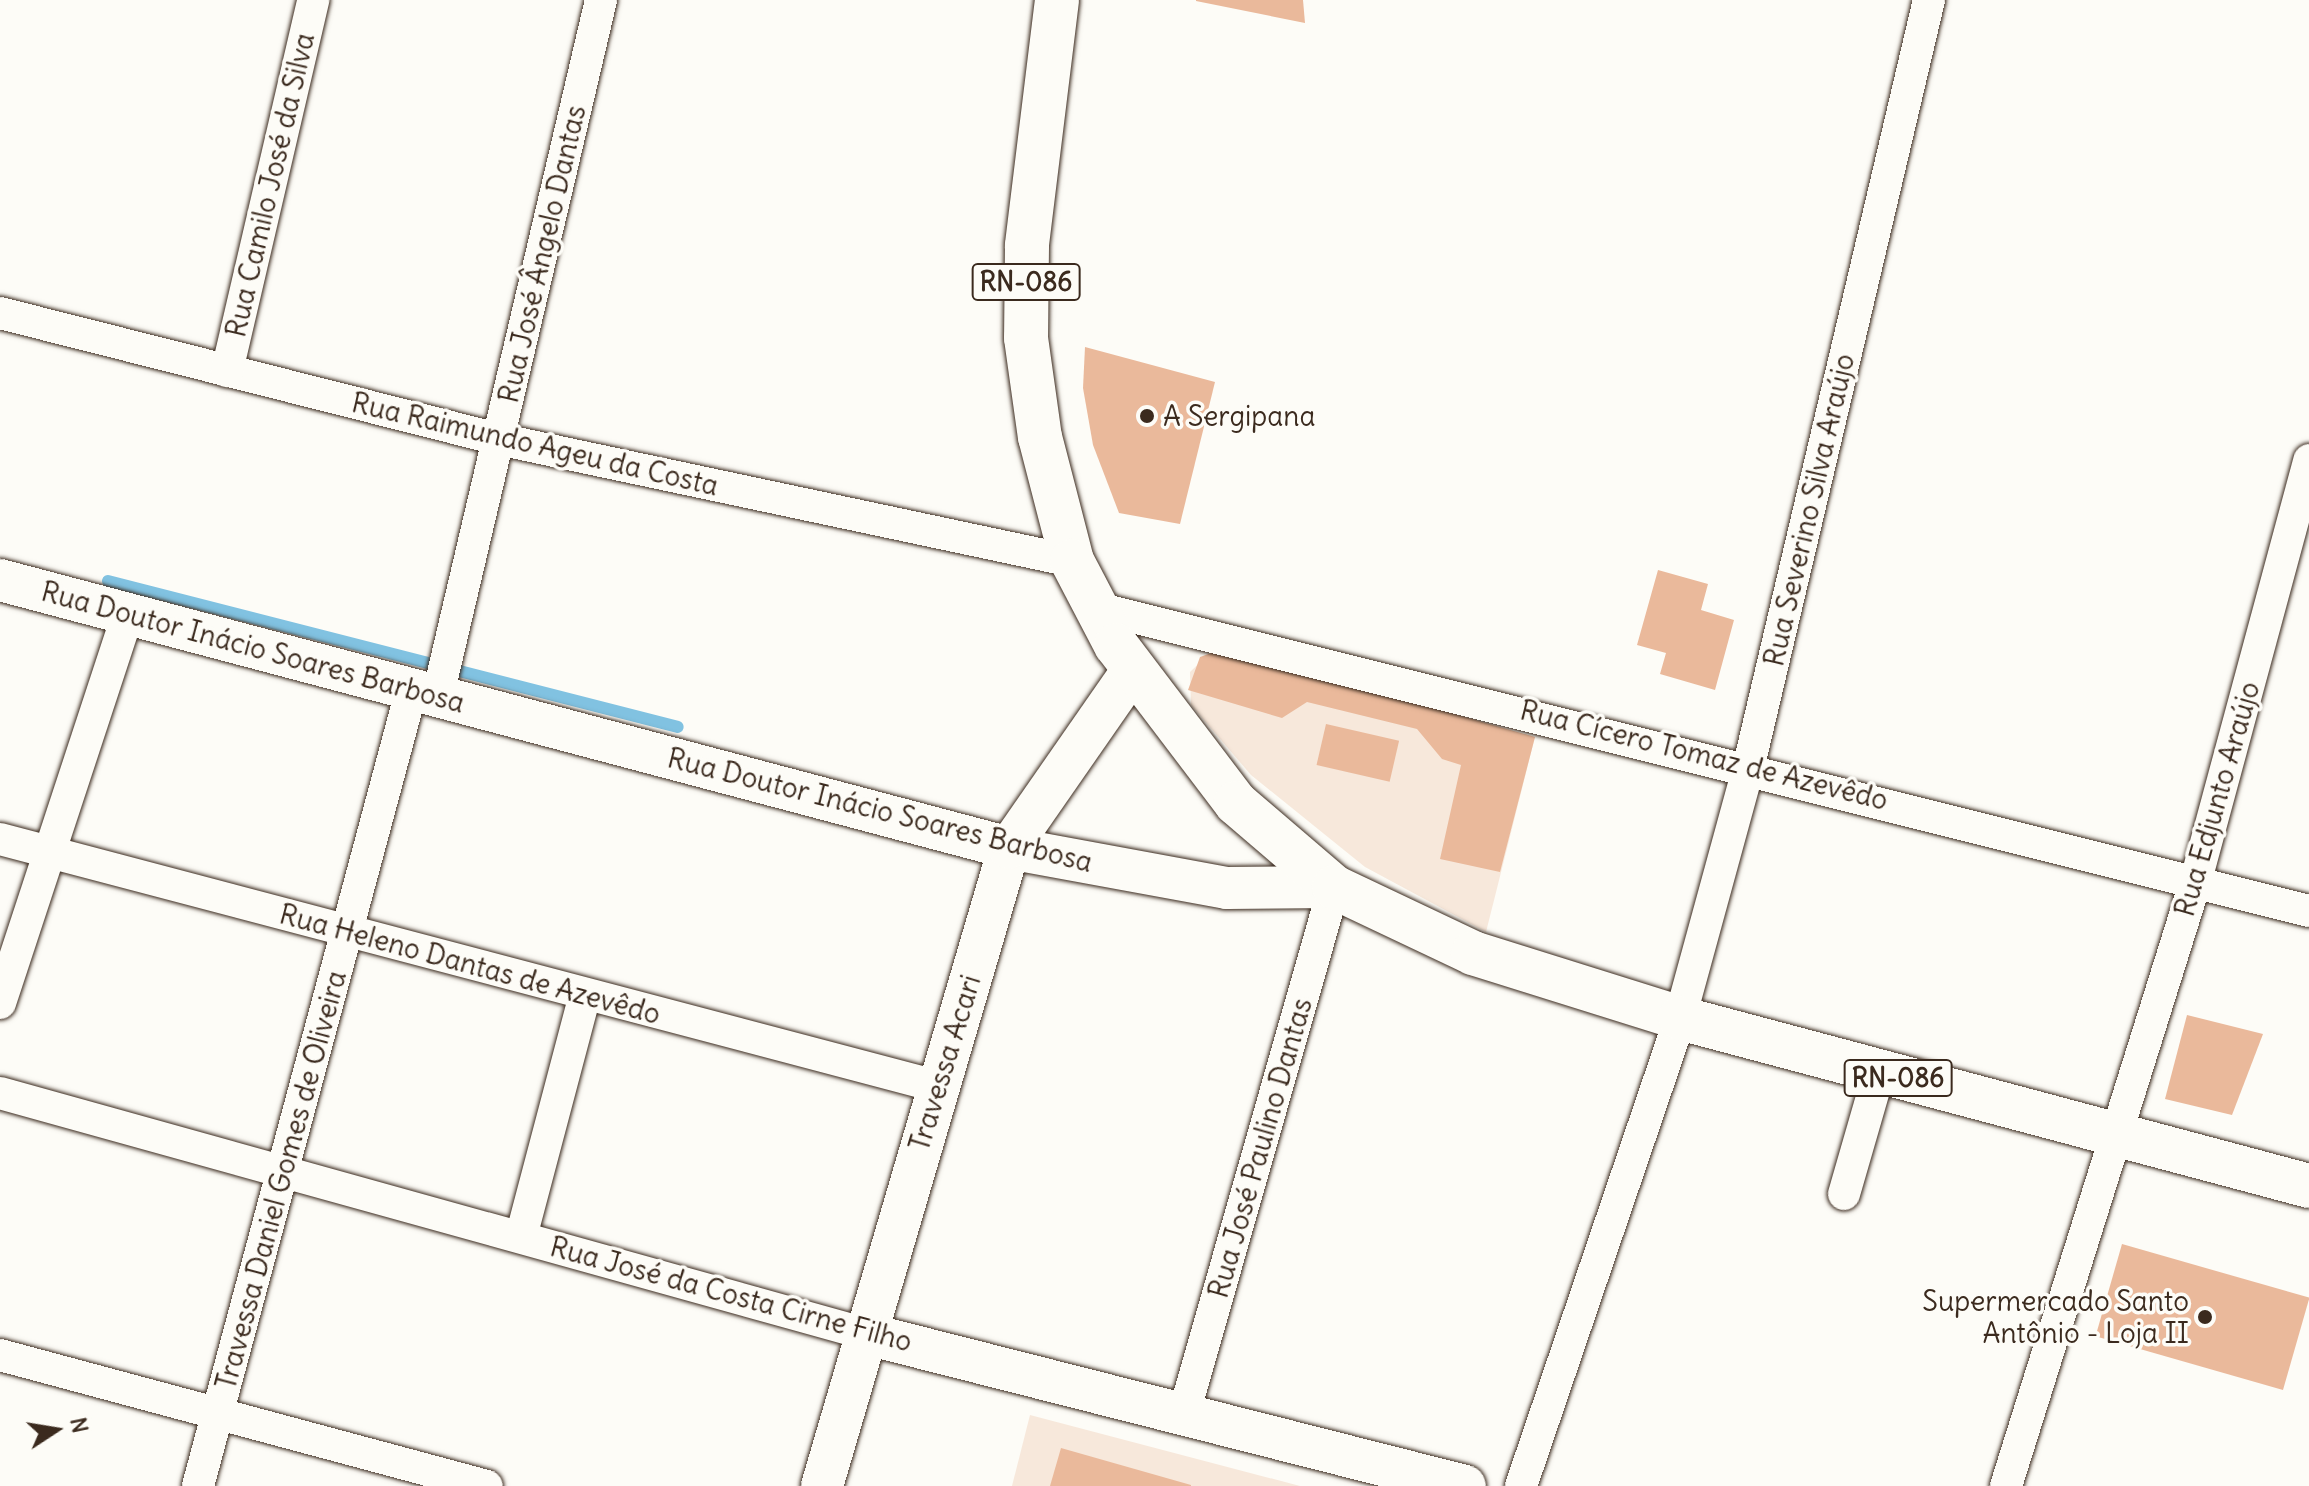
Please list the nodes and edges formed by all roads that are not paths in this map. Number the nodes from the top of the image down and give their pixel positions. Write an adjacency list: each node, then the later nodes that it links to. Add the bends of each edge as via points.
1 (313, 0): 6 (street, Rua Camilo José da Silva)
2 (601, 0): 7 (street, Rua José Ângelo Dantas)
3 (1057, 0): 9 (main road, RN-086, via 1027,246 1026,338 1040,437)
4 (1929, 0): 15 (street, Rua Severino Silva Araújo)
5 (0, 313): 6 (street, Rua Raimundo Ageu da Costa)
6 (227, 371): 7 (street, Rua Raimundo Ageu da Costa)
7 (498, 439): 9 (street, Rua Raimundo Ageu da Costa); 14 (street, Rua José Ângelo Dantas)
8 (2309, 460): 19 (street, Rua Edjunto Araújo)
9 (1072, 561): 11 (main road, RN-086)
10 (0, 580): 12 (street, Rua Doutor Inácio Soares Barbosa)
11 (1097, 608): 13 (main road, RN-086); 15 (street, Rua Cícero Tomaz de Azevêdo)
12 (127, 616): 14 (street, Rua Doutor Inácio Soares Barbosa); 18 (street)
13 (1132, 671): 17 (street, Travessa Acari); 20 (main road, RN-086, via 1236,803)
14 (425, 692): 17 (street, Rua Doutor Inácio Soares Barbosa); 22 (street, Travessa Daniel Gomes de Oliveira)
15 (1749, 765): 19 (street, Rua Cícero Tomaz de Azevêdo); 25 (street, Rua Severino Silva Araújo)
16 (0, 839): 18 (street, Rua Heleno Dantas de Azevêdo)
17 (1009, 848): 20 (street, Rua Doutor Inácio Soares Barbosa, via 1227,888); 27 (street, Travessa Acari)
18 (49, 852): 22 (street, Rua Heleno Dantas de Azevêdo); 24 (street)
19 (2196, 880): 21 (street, Rua Cícero Tomaz de Azevêdo); 29 (street, Rua Edjunto Araújo)
20 (1334, 887): 25 (main road, Rua Doutor Inácio Soares Barbosa / RN-086, via 1473,953); 36 (street, Rua José Paulino Dantas)
21 (2309, 911)
22 (347, 932): 23 (street, Rua Heleno Dantas de Azevêdo); 30 (street, Travessa Daniel Gomes de Oliveira)
23 (585, 994): 27 (street, Rua Heleno Dantas de Azevêdo); 33 (street)
24 (0, 1003)
25 (1680, 1018): 26 (main road, Rua Doutor Inácio Soares Barbosa / RN-086); 42 (street, Rua Severino Silva Araújo)
26 (1879, 1073): 29 (main road, Rua Doutor Inácio Soares Barbosa / RN-086); 32 (street)
27 (940, 1087): 34 (street, Travessa Acari)
28 (0, 1093): 30 (street, Rua José da Costa Cirne Filho)
29 (2117, 1135): 31 (main road, Rua Doutor Inácio Soares Barbosa / RN-086); 43 (street, Rua Edjunto Araújo)
30 (283, 1169): 33 (street, Rua José da Costa Cirne Filho); 37 (street, Travessa Daniel Gomes de Oliveira)
31 (2309, 1186)
32 (1844, 1194)
33 (521, 1237): 34 (street, Rua José da Costa Cirne Filho)
34 (863, 1333): 36 (street, Rua José da Costa Cirne Filho); 40 (street, Travessa Acari)
35 (0, 1355): 37 (street)
36 (1185, 1410): 41 (street, Rua José da Costa Cirne Filho)
37 (219, 1412): 38 (street, Travessa Daniel Gomes de Oliveira); 39 (street)
38 (198, 1486)
39 (487, 1486)
40 (822, 1486)
41 (1465, 1486)
42 (1521, 1486)
43 (2006, 1486)

